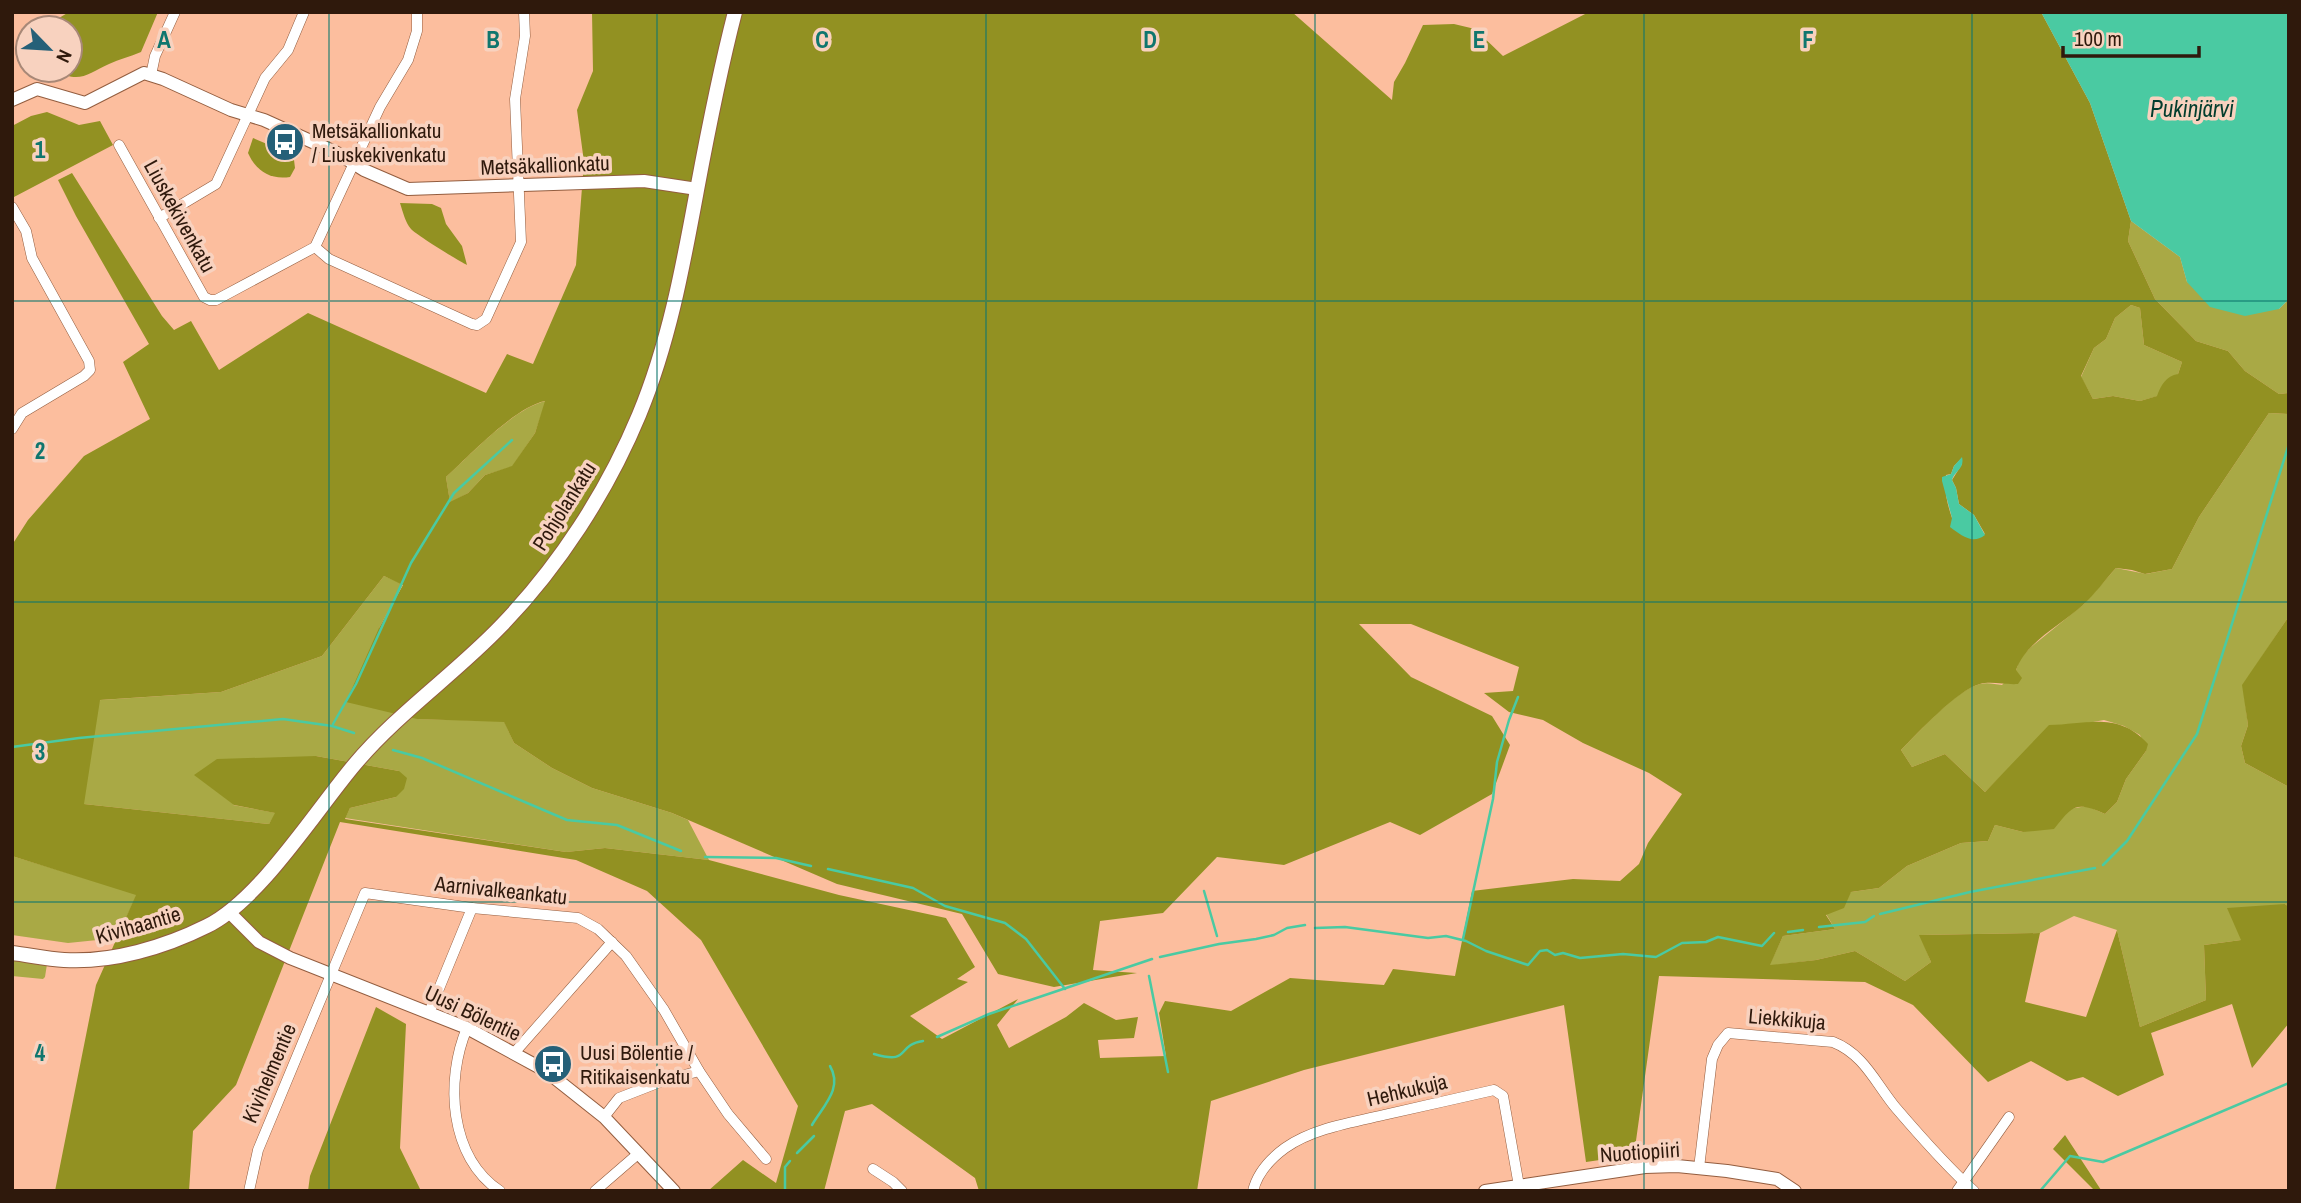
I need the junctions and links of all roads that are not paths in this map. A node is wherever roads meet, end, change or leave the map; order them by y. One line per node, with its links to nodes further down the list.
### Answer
1 (175, 12): 6 (street)
2 (304, 12): 8 (street)
3 (416, 12): 10 (street)
4 (524, 12): 11 (street)
5 (735, 12): 12 (main road, Pohjolankatu)
6 (151, 75): 7 (street); 8 (street, Metsäkallionkatu)
7 (12, 100)
8 (248, 115): 10 (street, Metsäkallionkatu); 14 (street)
9 (119, 145): 14 (street, Liuskekivenkatu)
10 (354, 162): 11 (street, Metsäkallionkatu); 15 (street)
11 (518, 185): 12 (street, Metsäkallionkatu); 15 (street)
12 (697, 189): 18 (main road, Pohjolankatu)
13 (12, 207): 16 (street)
14 (159, 218): 15 (street, Liuskekivenkatu)
15 (315, 247)
16 (12, 429)
17 (472, 908): 19 (street, Aarnivalkeankatu); 21 (street, Aarnivalkeankatu); 22 (street)
18 (229, 912): 20 (main road, Kivihaantie); 21 (street, Uusi Bölentie)
19 (612, 942): 24 (street); 25 (street, Aarnivalkeankatu)
20 (12, 953)
21 (331, 973): 22 (street, Uusi Bölentie); 34 (street, Kivihelmentie)
22 (429, 1013): 23 (street, Uusi Bölentie)
23 (467, 1028): 24 (street, Uusi Bölentie); 35 (street)
24 (514, 1052): 26 (street, Uusi Bölentie)
25 (699, 1071): 26 (street); 29 (street, Aarnivalkeankatu)
26 (604, 1117): 28 (street, Uusi Bölentie)
27 (2009, 1117): 33 (street)
28 (639, 1153): 36 (street); 37 (street, Uusi Bölentie)
29 (766, 1159)
30 (1699, 1168): 32 (street, Nuotiopiiri); 33 (street, Liekkikuja); 41 (street, Nuotiopiiri)
31 (873, 1169): 38 (street)
32 (1519, 1186): 39 (street, Hehkukuja); 40 (street, Nuotiopiiri)
33 (1960, 1186): 42 (street)
34 (249, 1191)
35 (500, 1191)
36 (595, 1191)
37 (674, 1191)
38 (902, 1191)
39 (1253, 1191)
40 (1485, 1191)
41 (1795, 1191)
42 (1974, 1191)

